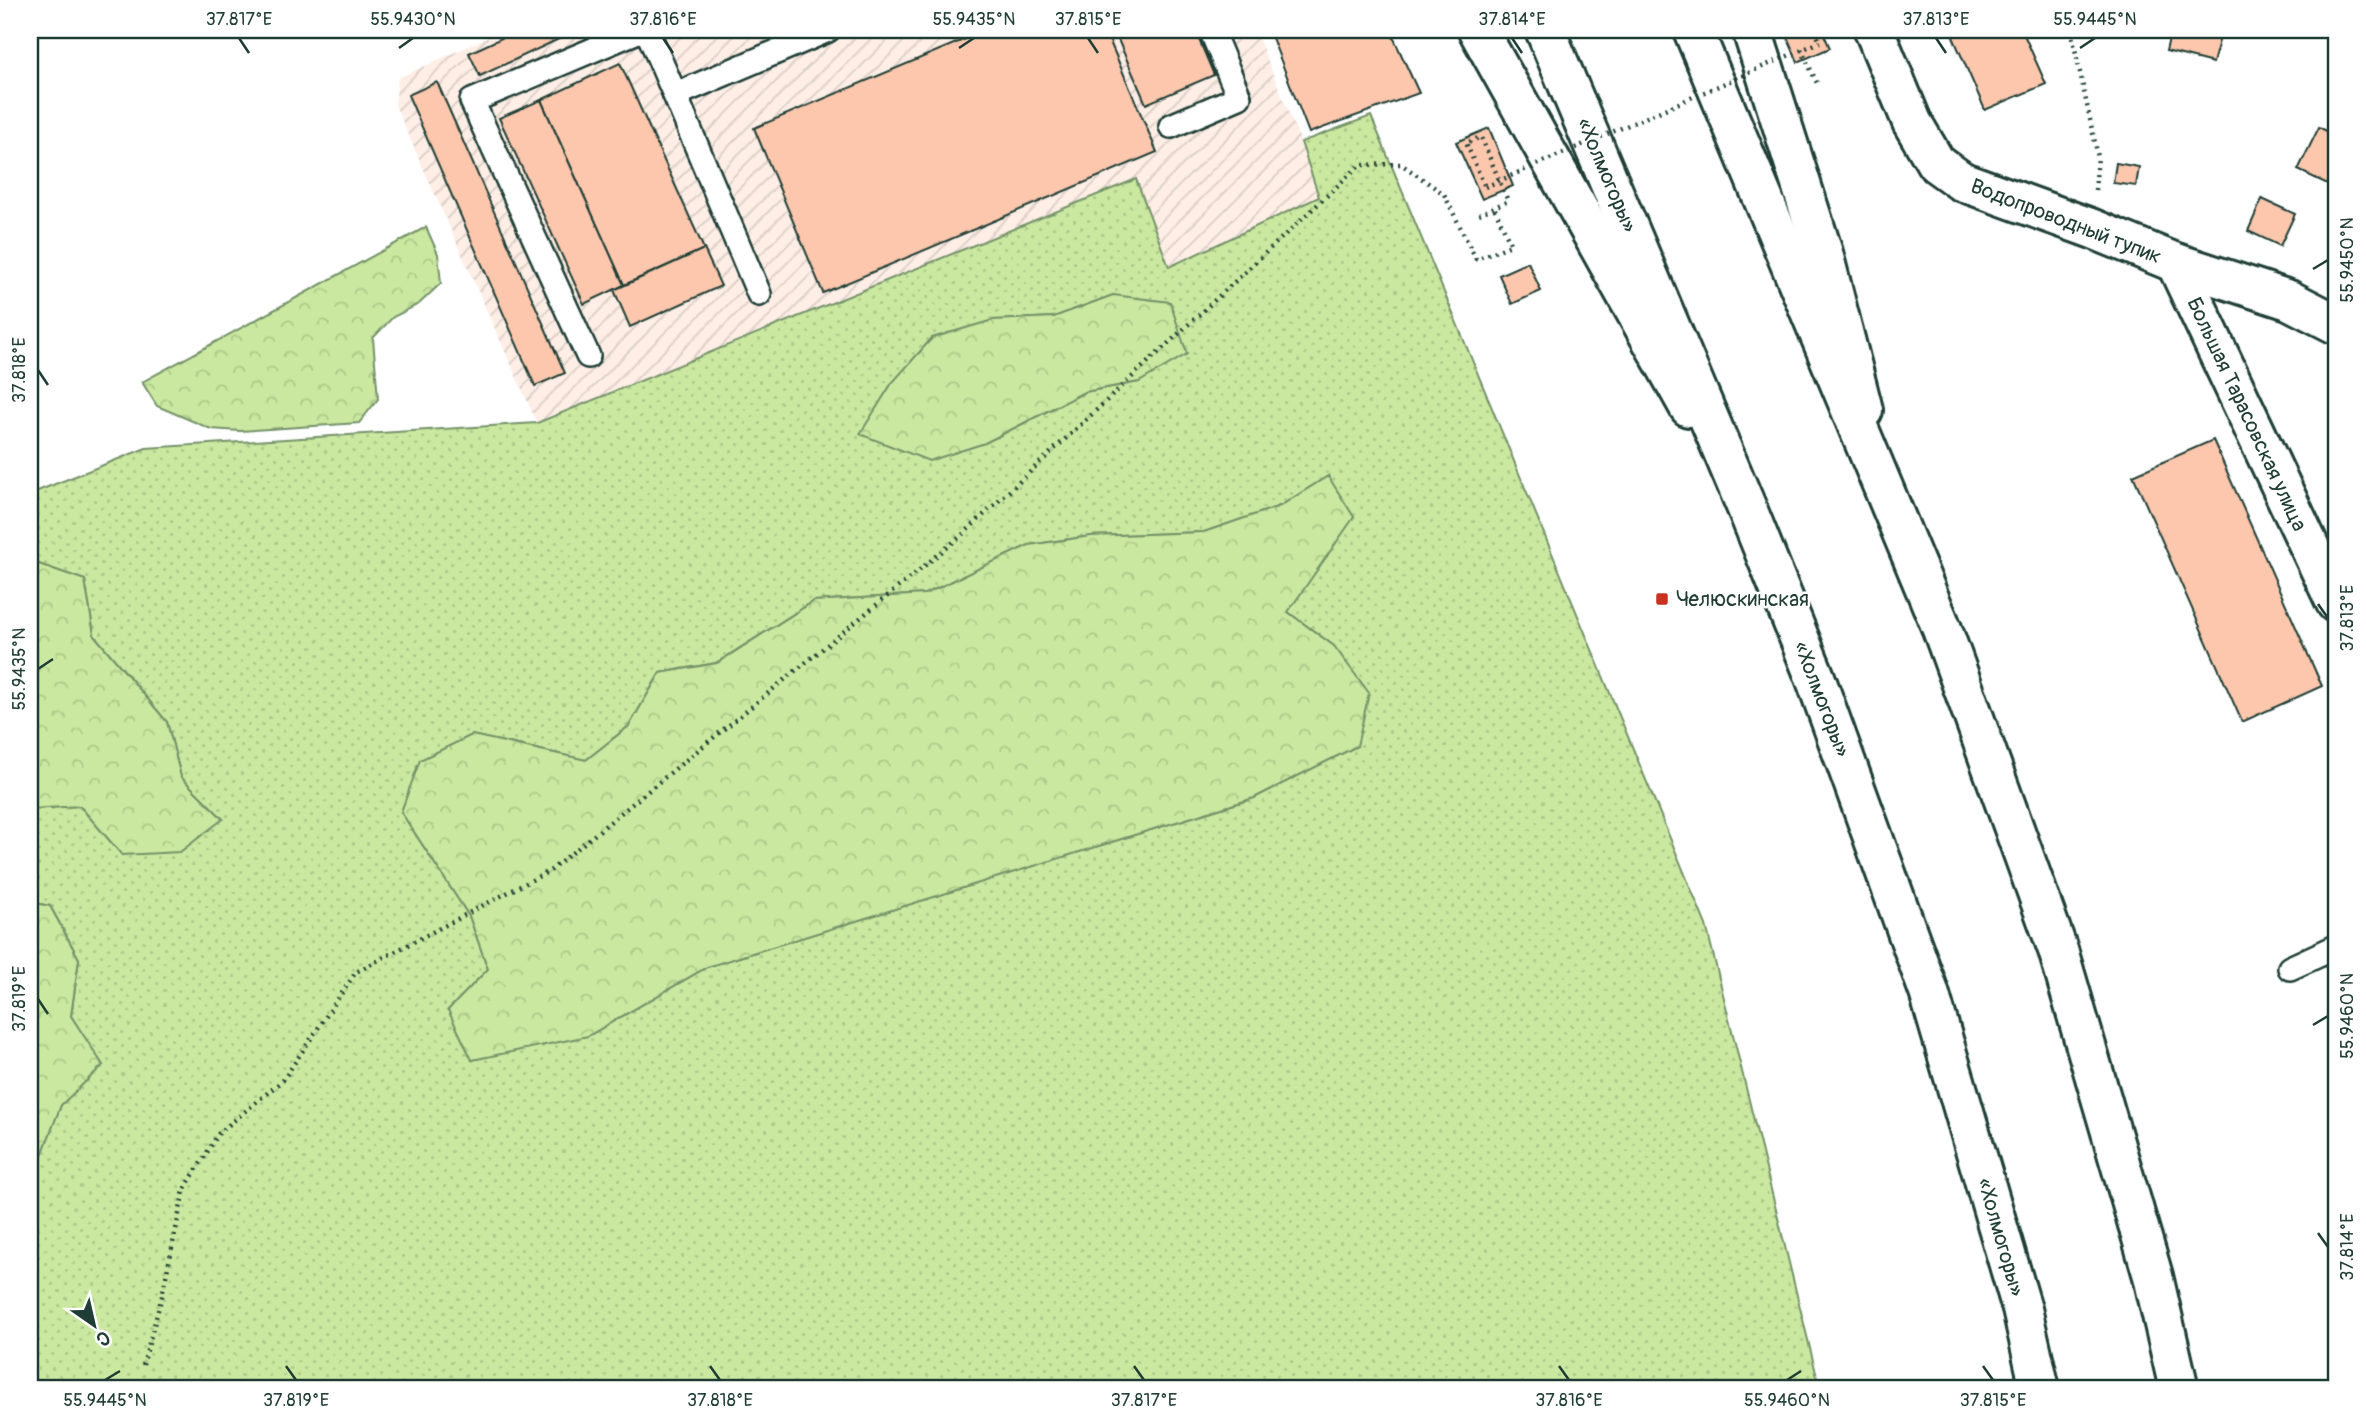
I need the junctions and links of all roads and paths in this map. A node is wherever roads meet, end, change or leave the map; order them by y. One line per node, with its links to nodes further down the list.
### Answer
1 (640, 30): 22 (lane)
2 (647, 30): 14 (lane)
3 (828, 30): 14 (lane)
4 (1211, 30): 15 (lane)
5 (1478, 30): 24 (main road)
6 (1545, 30): 24 (main road, «Холмогоры»)
7 (1693, 30): 23 (main road)
8 (1752, 30): 23 (main road)
9 (1815, 30): 16 (path, bridge)
10 (1874, 30): 18 (main road, Водопроводный тупик)
11 (2071, 30): 18 (path)
12 (1806, 59): 13 (path)
13 (1817, 83)
14 (675, 95): 20 (lane)
15 (1171, 126)
16 (1494, 207): 17 (path); 28 (path)
17 (1479, 214)
18 (2092, 229): 19 (main road, Водопроводный тупик)
19 (2176, 263): 21 (main road, Водопроводный тупик); 25 (main road, Большая Тарасовская улица)
20 (760, 294)
21 (2336, 324)
22 (588, 356)
23 (1885, 496): 30 (main road)
24 (1748, 511): 29 (main road, «Холмогоры»)
25 (2336, 603)
26 (2336, 947): 27 (lane)
27 (2290, 968)
28 (143, 1365)
29 (2040, 1389)
30 (2179, 1389)

